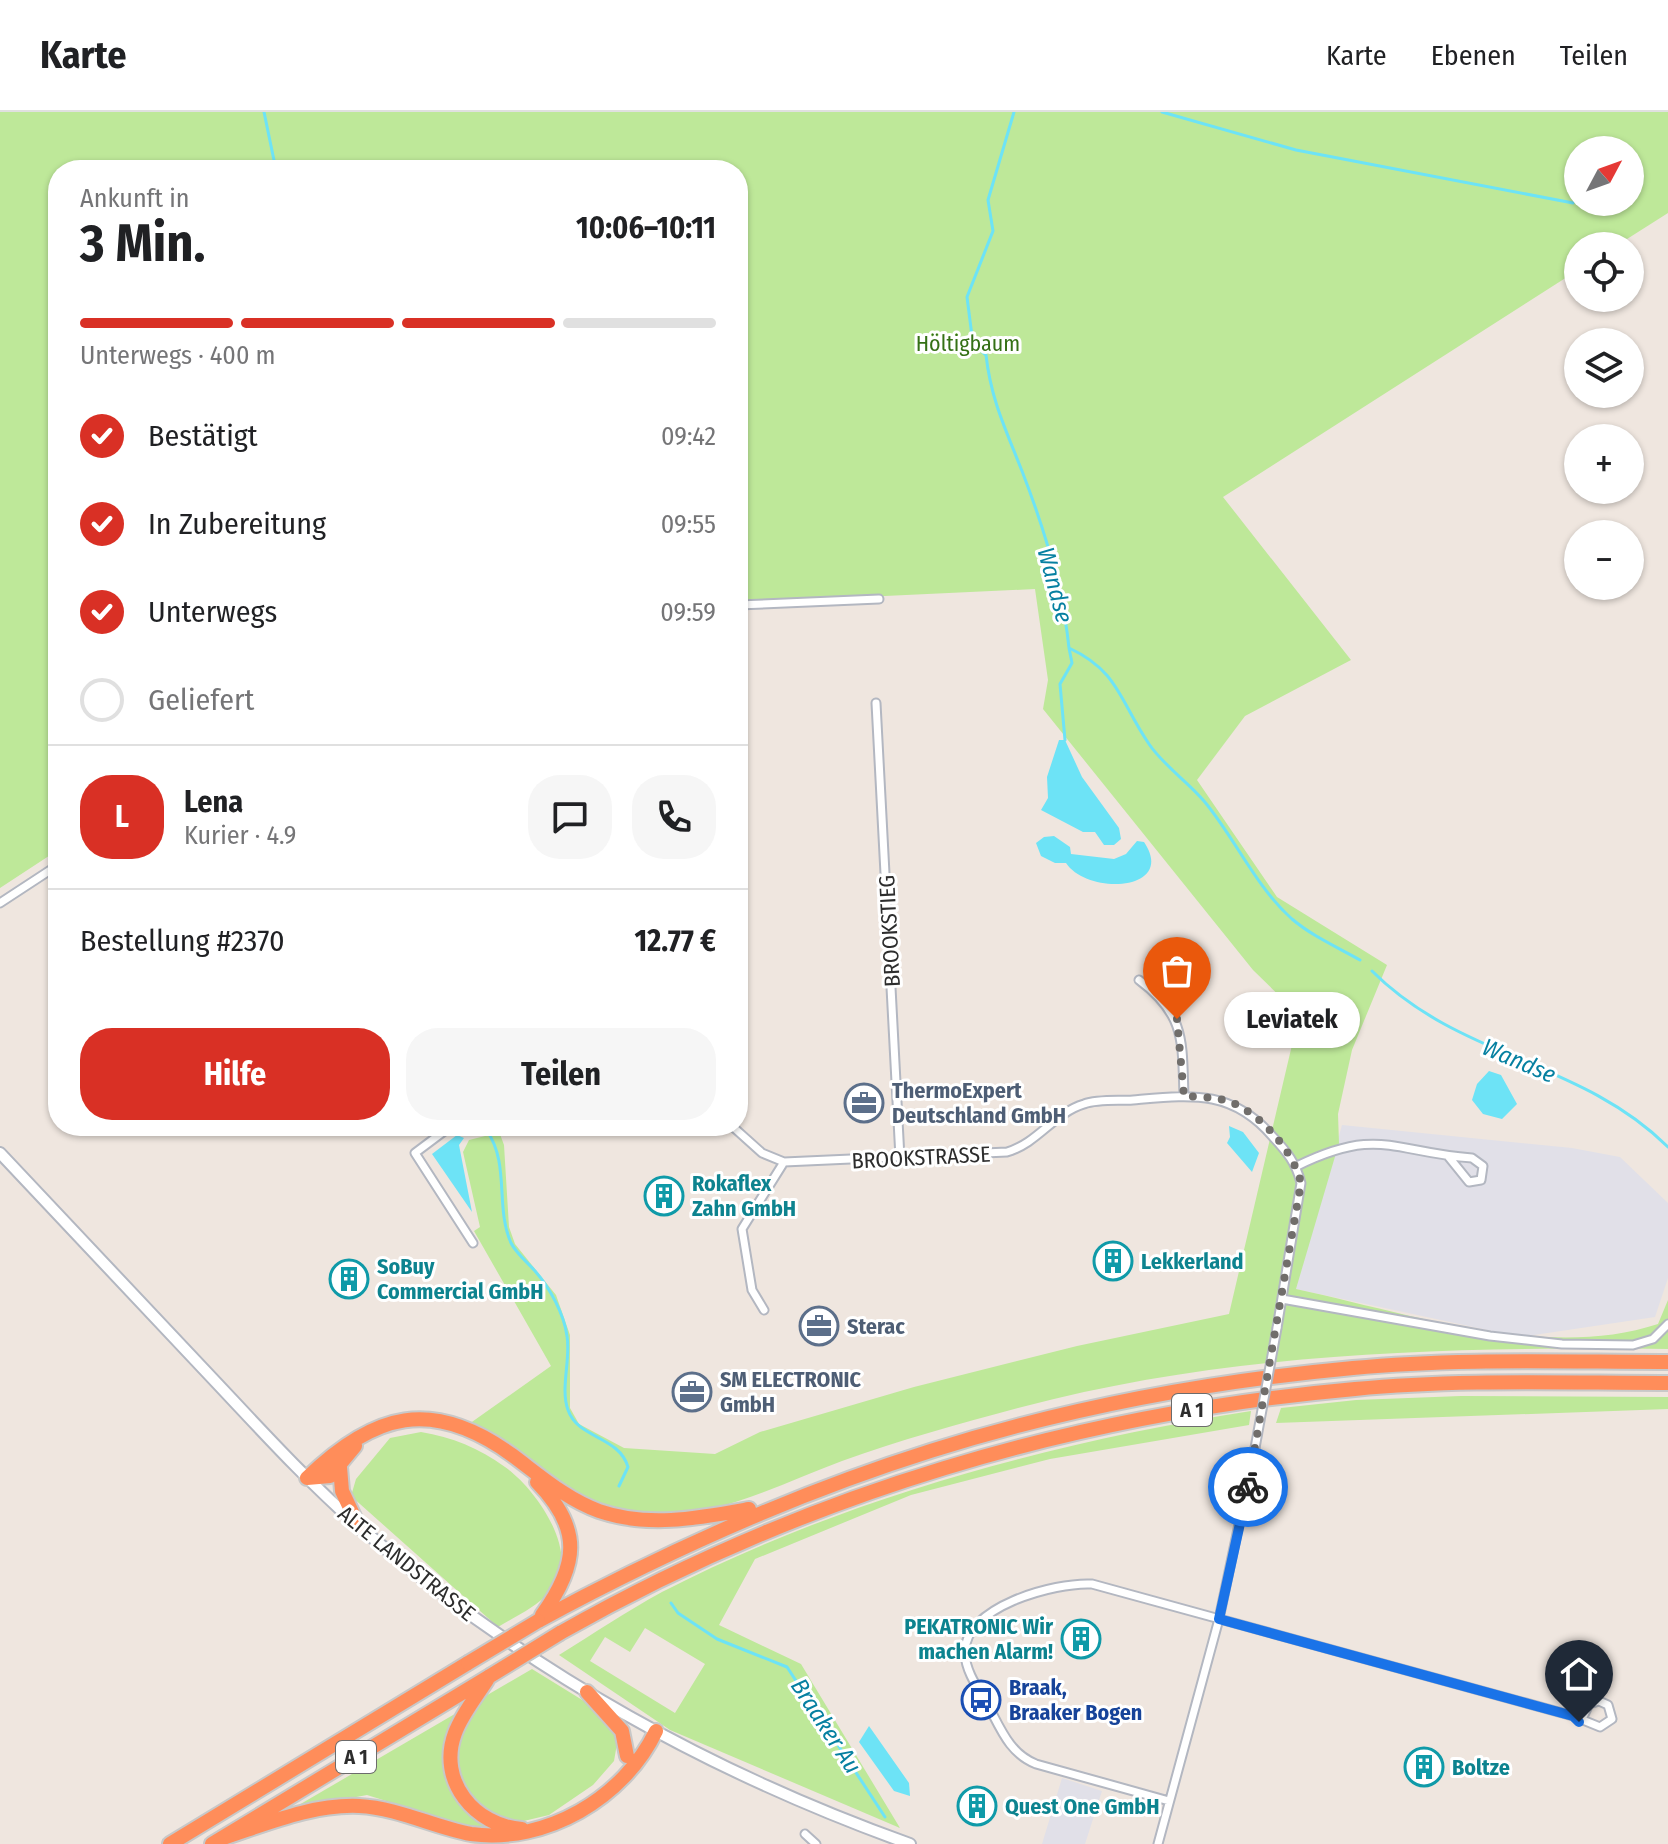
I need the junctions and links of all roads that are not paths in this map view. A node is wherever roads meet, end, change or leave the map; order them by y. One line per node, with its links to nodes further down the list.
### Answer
1 (879, 599): 2 (street)
2 (748, 605)
3 (876, 703): 12 (street, BROOKSTIEG)
4 (48, 872): 5 (street)
5 (0, 903)
6 (1139, 980): 7 (street)
7 (1184, 1096): 12 (street, BROOKSTRASSE); 14 (street, BROOKSTRASSE)
8 (438, 1136): 15 (street)
9 (743, 1136): 13 (street)
10 (0, 1153): 24 (main road, ALTE LANDSTRASSE)
11 (1448, 1156): 11 (street); 14 (street)
12 (900, 1158): 13 (street, BROOKSTRASSE)
13 (784, 1162): 17 (street)
14 (1297, 1166): 16 (street)
15 (473, 1243)
16 (1282, 1299): 18 (street); 27 (street, bridge)
17 (764, 1310)
18 (1668, 1324)
19 (1668, 1362): 25 (highway, A 1)
20 (1668, 1383): 29 (highway, A 1, bridge)
21 (362, 1435): 22 (highway); 23 (highway); 24 (highway)
22 (509, 1453): 25 (highway); 28 (highway)
23 (340, 1467): 24 (highway); 26 (highway)
24 (307, 1478): 26 (main road, ALTE LANDSTRASSE)
25 (777, 1504): 28 (highway, A 1)
26 (359, 1527): 30 (main road, ALTE LANDSTRASSE)
27 (1219, 1619): 32 (street); 37 (street); 37 (street)
28 (538, 1621): 41 (highway, A 1, bridge)
29 (490, 1676): 38 (highway); 40 (highway, A 1)
30 (587, 1692): 34 (main road, ALTE LANDSTRASSE); 35 (highway)
31 (1584, 1715): 32 (street); 33 (street); 33 (street)
32 (1573, 1716): 33 (street)
33 (1589, 1724)
34 (656, 1731): 35 (highway); 36 (highway); 43 (main road, ALTE LANDSTRASSE)
35 (627, 1756): 36 (highway)
36 (616, 1782): 38 (highway)
37 (1169, 1801): 44 (street)
38 (538, 1831): 40 (highway)
39 (805, 1834): 42 (street)
40 (217, 1841)
41 (170, 1844)
42 (816, 1844)
43 (910, 1844)
44 (1158, 1844)

